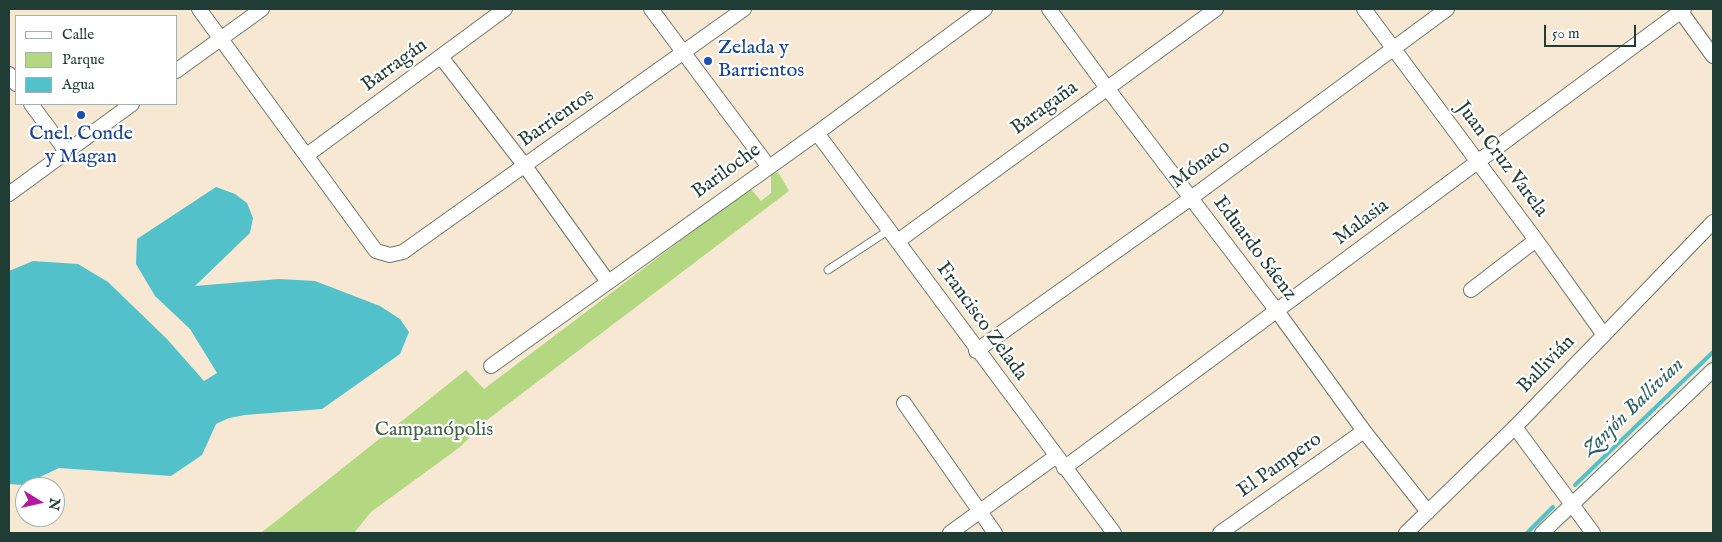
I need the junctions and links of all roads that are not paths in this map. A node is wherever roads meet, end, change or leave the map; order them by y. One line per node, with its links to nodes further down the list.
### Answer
1 (199, 9): 12 (street)
2 (262, 9): 12 (street)
3 (505, 9): 16 (street, Barragán)
4 (651, 9): 14 (street)
5 (744, 9): 14 (street, Barrientos)
6 (985, 9): 21 (street, Bariloche)
7 (1049, 9): 18 (street, Eduardo Sáenz)
8 (1216, 9): 18 (street, Baragaña)
9 (1364, 9): 13 (street, Juan Cruz Varela)
10 (1447, 9): 13 (street, Mónaco)
11 (1681, 9): 15 (street); 24 (street, Malasia)
12 (221, 38): 17 (street); 23 (street)
13 (1393, 49): 24 (street, Juan Cruz Varela); 28 (street, Mónaco)
14 (684, 52): 25 (street, Barrientos); 26 (street)
15 (1713, 56)
16 (441, 57): 23 (street, Barragán); 25 (street)
17 (178, 70)
18 (1107, 88): 28 (street, Eduardo Sáenz); 32 (street, Baragaña)
19 (31, 105): 22 (street)
20 (131, 105): 22 (street)
21 (817, 133): 26 (street, Bariloche); 30 (street, Francisco Zelada)
22 (66, 152): 27 (street)
23 (307, 154): 25 (street, Barrientos)
24 (1477, 162): 31 (street, Juan Cruz Varela); 36 (street, Malasia)
25 (525, 166): 34 (street)
26 (769, 167): 34 (street, Bariloche)
27 (9, 194)
28 (1191, 198): 36 (street, Eduardo Sáenz); 38 (street, Mónaco)
29 (1713, 222): 37 (street, Ballivián)
30 (889, 229): 32 (street, Francisco Zelada); 33 (lane)
31 (1536, 240): 35 (street); 37 (street, Juan Cruz Varela)
32 (898, 241): 38 (street, Francisco Zelada)
33 (828, 270)
34 (608, 282): 39 (street, Bariloche)
35 (1471, 290)
36 (1277, 311): 43 (street, Eduardo Sáenz); 45 (street, Malasia)
37 (1604, 336): 42 (street, Ballivián)
38 (976, 351): 44 (street, Francisco Zelada)
39 (491, 366)
40 (1713, 370): 46 (street)
41 (904, 403): 47 (street)
42 (1515, 427): 46 (street); 48 (street, Ballivián)
43 (1364, 431): 48 (street, Eduardo Sáenz); 52 (street, El Pampero)
44 (1055, 457): 45 (street, Francisco Zelada); 47 (street)
45 (1064, 468): 51 (street, Francisco Zelada)
46 (1571, 503): 54 (street); 55 (street)
47 (979, 511): 49 (street); 50 (street)
48 (1428, 512): 53 (street, Ballivián)
49 (950, 533)
50 (995, 533)
51 (1114, 533)
52 (1220, 533)
53 (1406, 533)
54 (1542, 533)
55 (1593, 533)

